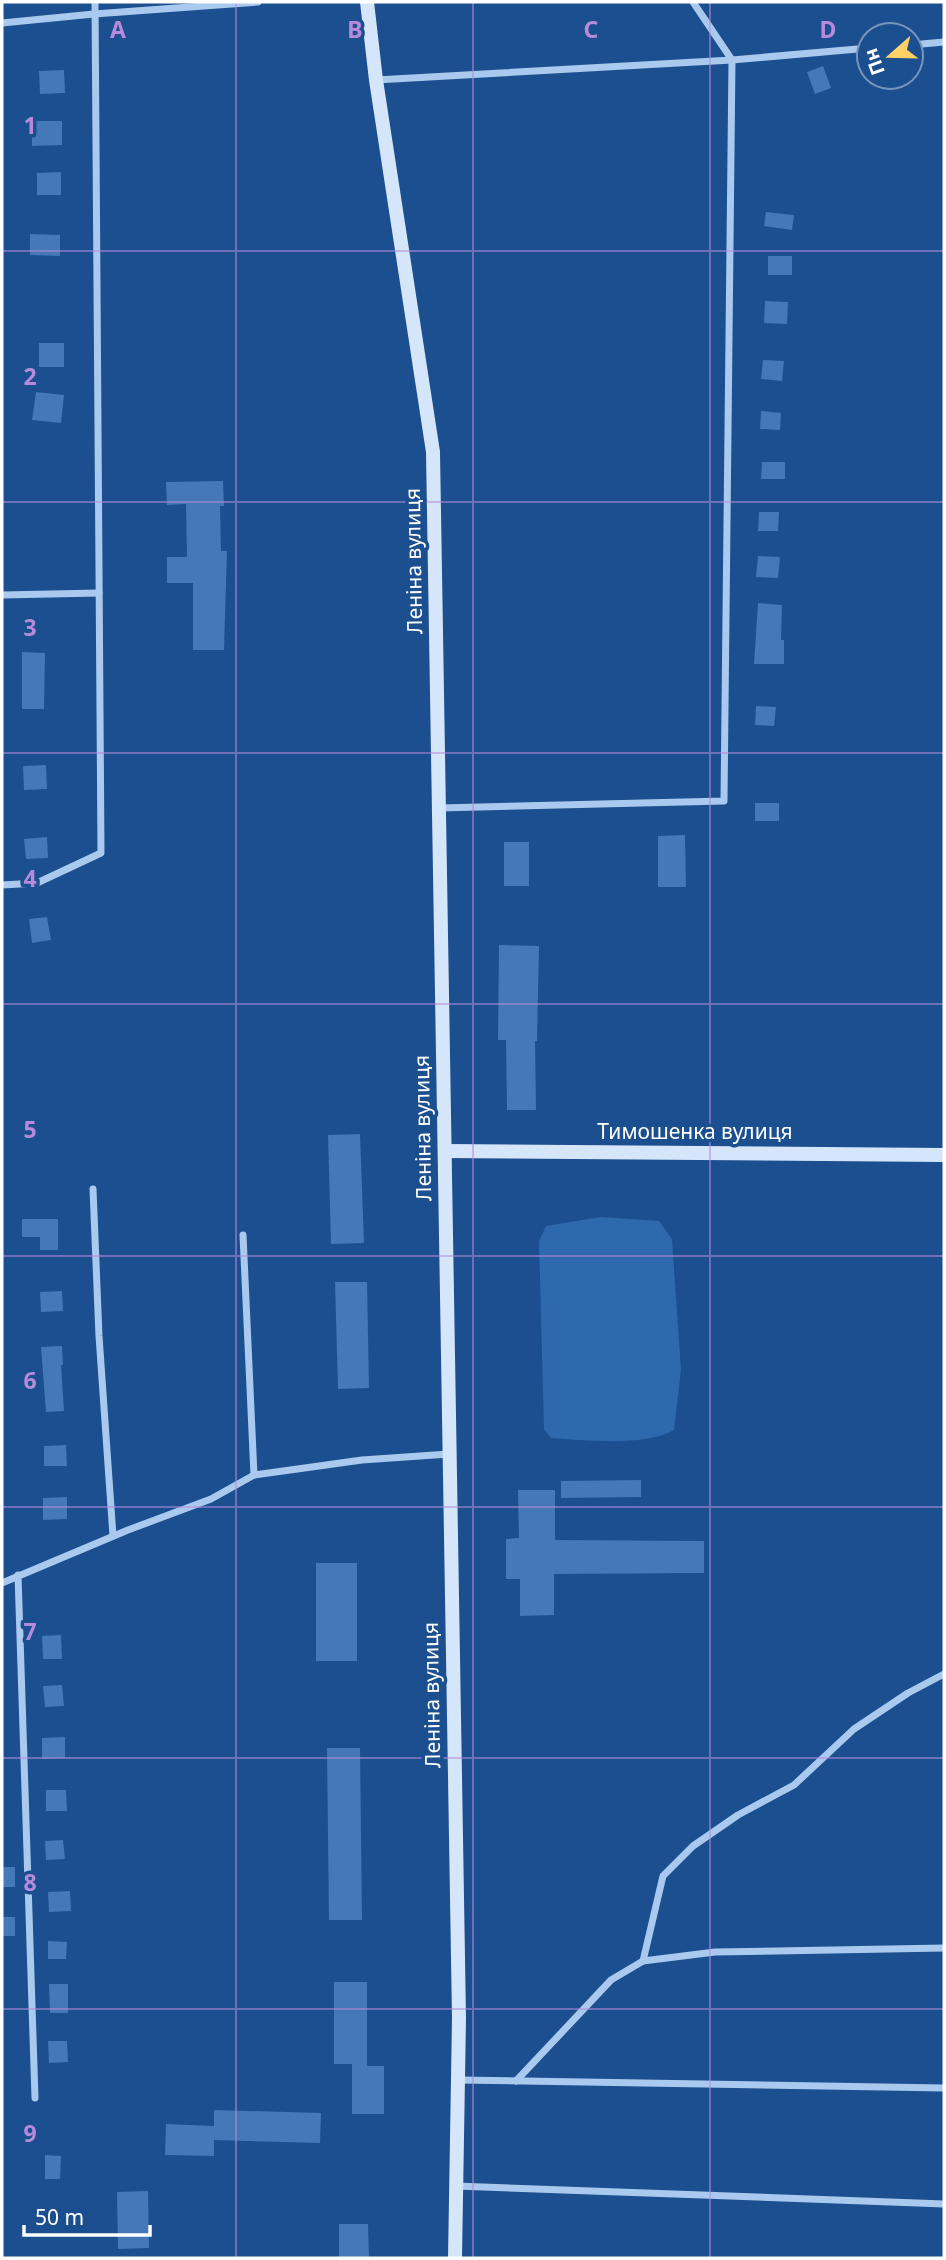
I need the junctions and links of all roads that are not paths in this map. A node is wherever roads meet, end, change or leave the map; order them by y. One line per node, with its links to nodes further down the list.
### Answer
1 (95, 2): 5 (street)
2 (258, 2): 5 (street)
3 (367, 2): 11 (street, Леніна вулиця)
4 (693, 2): 10 (street)
5 (94, 13): 6 (street); 12 (street)
6 (2, 23)
7 (944, 42): 8 (street)
8 (925, 44)
9 (855, 49): 10 (street)
10 (732, 60): 11 (street); 14 (street)
11 (376, 80): 14 (street, Леніна вулиця)
12 (99, 593): 13 (street); 15 (street)
13 (2, 596)
14 (438, 808): 16 (street, Леніна вулиця)
15 (2, 885)
16 (444, 1151): 17 (street, Тимошенка вулиця); 20 (street, Леніна вулиця)
17 (944, 1155)
18 (93, 1189): 22 (street)
19 (243, 1235): 21 (street)
20 (449, 1454): 21 (street); 28 (street, Леніна вулиця)
21 (254, 1475): 22 (street)
22 (113, 1536): 23 (street)
23 (19, 1576): 24 (street); 31 (street)
24 (2, 1583)
25 (944, 1674): 27 (street)
26 (944, 1948): 27 (street)
27 (643, 1961): 29 (street)
28 (458, 2080): 29 (street); 32 (street, Леніна вулиця)
29 (516, 2081): 30 (street)
30 (944, 2088)
31 (35, 2098)
32 (456, 2186): 33 (street); 34 (street, Леніна вулиця)
33 (944, 2204)
34 (455, 2258)

